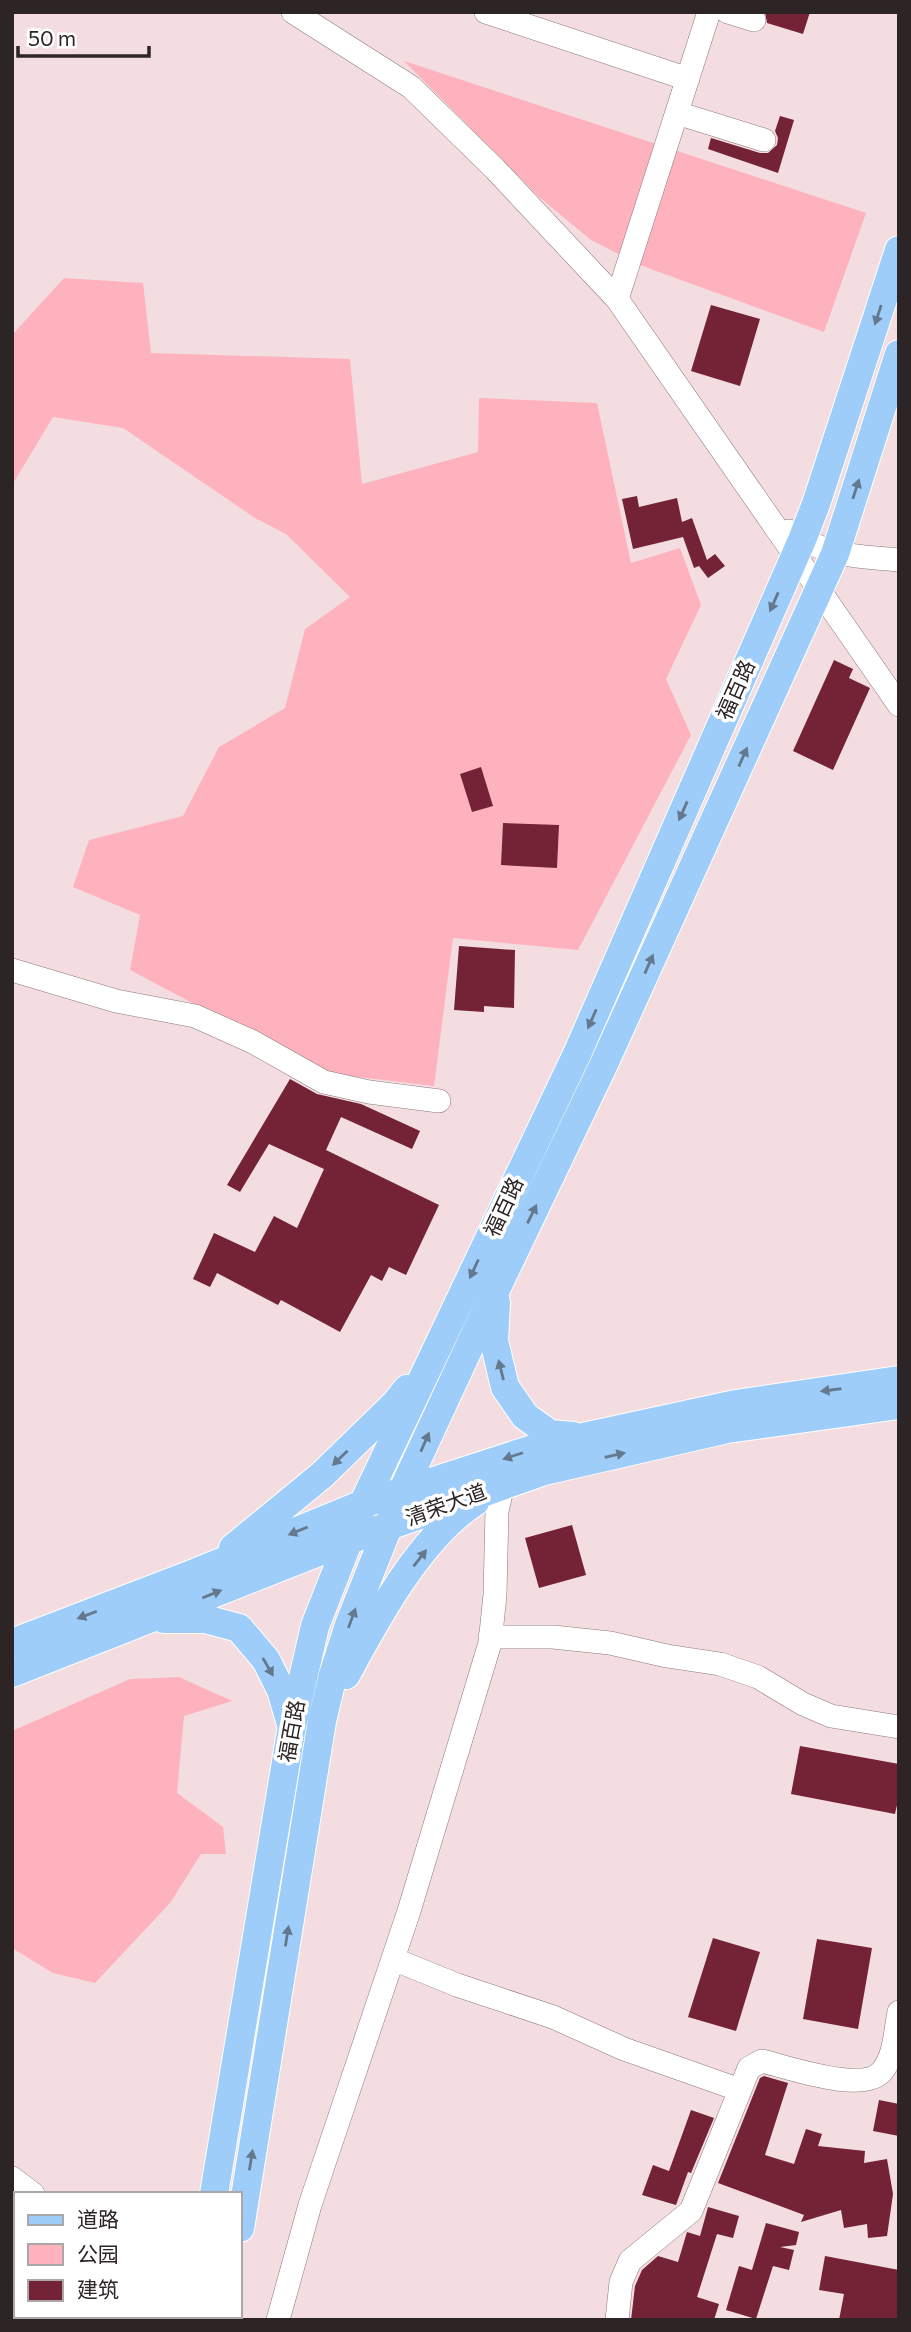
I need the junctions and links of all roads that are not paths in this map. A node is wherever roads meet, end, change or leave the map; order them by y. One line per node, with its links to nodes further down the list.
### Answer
1 (293, 12): 10 (street)
2 (486, 12): 6 (street)
3 (709, 12): 6 (street)
4 (728, 12): 5 (street)
5 (754, 20)
6 (688, 79): 7 (street)
7 (677, 113): 8 (street); 10 (street)
8 (764, 140)
9 (899, 250): 12 (main road, 福百路, one-way to 12)
10 (617, 299): 12 (street)
11 (899, 354): 13 (main road, 福百路, one-way to 11)
12 (799, 548): 13 (street); 15 (street); 20 (main road, 福百路, one-way to 20)
13 (835, 554): 14 (street); 15 (main road, 福百路)
14 (899, 560)
15 (818, 590): 16 (street); 19 (main road, 福百路, one-way to 15)
16 (899, 705)
17 (12, 970): 18 (street)
18 (439, 1101)
19 (498, 1284): 23 (main road, one-way to 19); 25 (main road, 福百路, one-way to 19)
20 (435, 1353): 26 (main road, 福百路); 29 (main road, one-way to 29)
21 (899, 1380): 23 (main road, 清荣大道, one-way to 23)
22 (899, 1405): 24 (main road, 清荣大道, one-way to 22)
23 (583, 1437): 25 (main road, 清荣大道, one-way to 25)
24 (502, 1485): 27 (main road, 清荣大道); 31 (street); 34 (main road, one-way to 24)
25 (402, 1492): 26 (main road, 清荣大道); 27 (main road, 福百路)
26 (363, 1504): 28 (main road, 福百路); 29 (main road, 清荣大道, one-way to 29)
27 (387, 1527): 28 (main road, 清荣大道); 34 (main road, 福百路, one-way to 27)
28 (349, 1540): 30 (main road, 清荣大道, one-way to 28); 35 (main road, 福百路)
29 (197, 1572): 32 (main road, 清荣大道, one-way to 32)
30 (147, 1619): 33 (main road, 清荣大道); 35 (main road, one-way to 35)
31 (491, 1637): 36 (street); 37 (street)
32 (12, 1643)
33 (12, 1673)
34 (322, 1721): 43 (main road, 福百路, one-way to 34)
35 (292, 1726): 42 (main road, 福百路)
36 (899, 1727)
37 (393, 1959): 39 (street); 44 (street)
38 (899, 2012): 39 (street)
39 (740, 2090): 45 (street)
40 (12, 2178): 41 (street)
41 (30, 2192)
42 (214, 2192)
43 (242, 2216)
44 (278, 2320)
45 (617, 2320)

